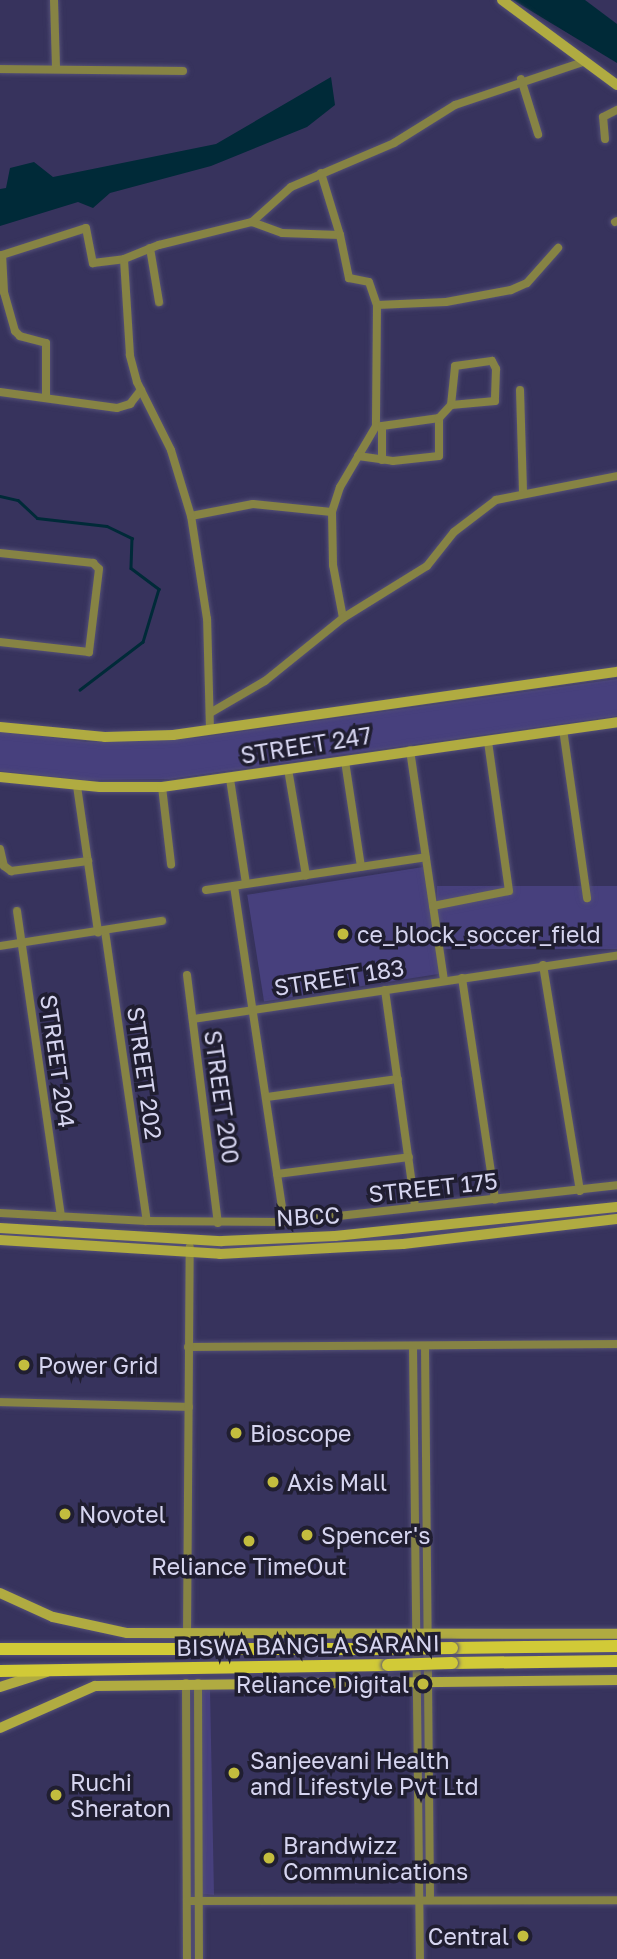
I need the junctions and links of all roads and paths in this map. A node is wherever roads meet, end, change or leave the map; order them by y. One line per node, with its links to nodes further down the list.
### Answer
1 (54, 0): 4 (street)
2 (502, 0): 3 (street)
3 (583, 62): 7 (street); 8 (street)
4 (56, 68): 5 (street); 6 (street)
5 (0, 69)
6 (183, 71)
7 (521, 79): 10 (street); 12 (street)
8 (617, 85)
9 (617, 110): 11 (street)
10 (538, 134)
11 (605, 139)
12 (321, 173): 13 (street); 14 (street)
13 (252, 222): 14 (street); 15 (street)
14 (340, 235): 19 (street)
15 (150, 248): 17 (street); 18 (street)
16 (558, 248): 19 (street)
17 (124, 259): 20 (street); 23 (street)
18 (159, 302)
19 (377, 305): 26 (street)
20 (141, 390): 23 (street); 31 (street)
21 (520, 390): 29 (street)
22 (0, 392): 23 (street)
23 (46, 398)
24 (451, 405): 24 (street); 25 (street)
25 (439, 418): 27 (street); 27 (street)
26 (359, 456): 27 (street); 30 (street)
27 (382, 460)
28 (617, 476): 29 (street)
29 (523, 492): 33 (street)
30 (332, 512): 31 (street); 33 (street)
31 (191, 516): 36 (street)
32 (0, 552): 34 (street)
33 (343, 618): 36 (street)
34 (0, 642)
35 (617, 672): 40 (street, STREET 247)
36 (210, 713): 40 (street)
37 (617, 722): 39 (street, STREET 247)
38 (0, 727): 40 (street, STREET 247)
39 (563, 729): 41 (street, STREET 247); 58 (street)
40 (210, 730)
41 (488, 741): 42 (street, STREET 247); 59 (street)
42 (410, 750): 43 (street, STREET 247); 50 (street)
43 (345, 761): 44 (street, STREET 247); 53 (street)
44 (288, 769): 46 (street, STREET 247); 54 (street)
45 (0, 777): 47 (street, STREET 247)
46 (230, 779): 48 (street, STREET 247); 55 (street)
47 (77, 786): 48 (street, STREET 247); 51 (street, STREET 202)
48 (162, 787): 52 (street)
49 (0, 849): 51 (street)
50 (426, 857): 53 (street); 59 (street)
51 (88, 861): 62 (street, STREET 202)
52 (172, 864)
53 (361, 867): 54 (street)
54 (306, 874): 55 (street)
55 (246, 884): 56 (street)
56 (234, 886): 57 (street); 71 (street)
57 (206, 890)
58 (587, 898)
59 (433, 906): 69 (street)
60 (17, 911): 63 (street, STREET 204)
61 (162, 921): 62 (street)
62 (102, 931): 63 (street); 85 (street, STREET 202)
63 (21, 943): 64 (street); 83 (street, STREET 204)
64 (0, 946)
65 (617, 956): 66 (street, STREET 183)
66 (544, 965): 68 (street, STREET 183); 78 (street)
67 (187, 975): 72 (street, STREET 200)
68 (462, 978): 69 (street, STREET 183); 79 (street)
69 (444, 980): 70 (street, STREET 183)
70 (385, 990): 71 (street, STREET 183); 73 (street)
71 (255, 1010): 72 (street, STREET 183); 74 (street)
72 (192, 1019): 87 (street, STREET 200)
73 (398, 1079): 74 (street); 75 (street)
74 (267, 1097): 76 (street)
75 (409, 1157): 76 (street); 80 (street)
76 (277, 1174): 86 (street)
77 (617, 1185): 78 (street, STREET 175)
78 (580, 1191): 79 (street, STREET 175)
79 (495, 1200): 80 (street, STREET 175)
80 (415, 1207): 86 (street, STREET 175)
81 (617, 1207): 90 (street, NBCC)
82 (0, 1213): 83 (street, STREET 175)
83 (61, 1217): 85 (street, STREET 175)
84 (617, 1219): 91 (street)
85 (147, 1222): 87 (street, STREET 175)
86 (284, 1222): 87 (street, STREET 175)
87 (218, 1223)
88 (0, 1228): 90 (street, NBCC)
89 (0, 1240): 91 (street)
90 (191, 1240): 91 (street)
91 (190, 1254): 95 (street)
92 (617, 1344): 94 (street)
93 (413, 1346): 94 (street); 95 (street); 100 (street)
94 (425, 1346): 100 (street)
95 (188, 1347): 97 (street)
96 (0, 1402): 97 (street)
97 (189, 1407): 101 (street)
98 (0, 1593): 101 (street)
99 (617, 1634): 100 (street)
100 (420, 1635): 101 (street); 108 (street); 109 (street)
101 (187, 1636)
102 (617, 1646): 103 (main road, BISWA BANGLA SARANI, bridge)
103 (0, 1649)
104 (617, 1661): 106 (main road, BISWA BANGLA SARANI, bridge)
105 (0, 1671): 106 (main road, BISWA BANGLA SARANI)
106 (50, 1671): 112 (street)
107 (617, 1680): 109 (street)
108 (417, 1681): 109 (street); 111 (street); 115 (street)
109 (430, 1681): 114 (street)
110 (186, 1683): 111 (street); 113 (street); 117 (street)
111 (198, 1683): 118 (street)
112 (0, 1687)
113 (0, 1728)
114 (430, 1899): 115 (street); 116 (street)
115 (418, 1900): 118 (street); 121 (street)
116 (617, 1900)
117 (187, 1901): 118 (street); 119 (street)
118 (199, 1901): 120 (street)
119 (187, 1959)
120 (199, 1959)
121 (420, 1959)

